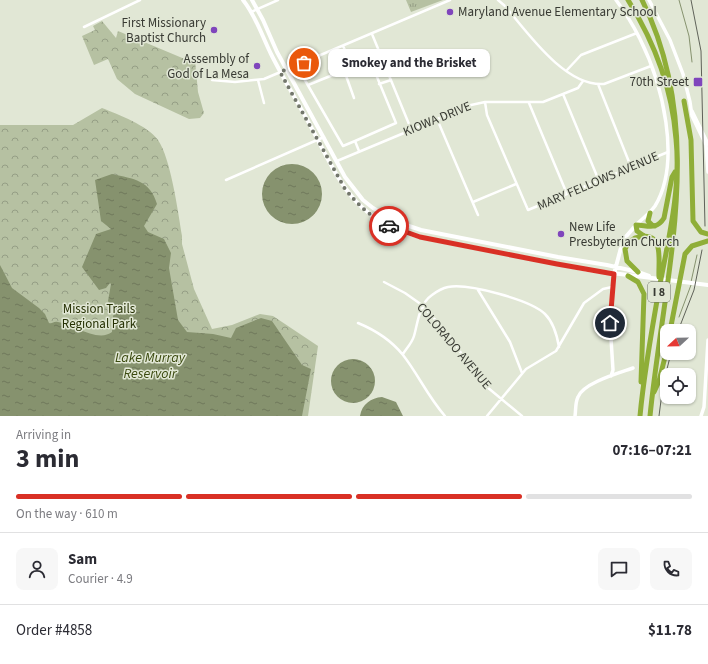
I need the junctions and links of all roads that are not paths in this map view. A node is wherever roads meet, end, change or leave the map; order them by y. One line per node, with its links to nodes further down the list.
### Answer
1 (140, 0): 13 (street)
2 (243, 0): 12 (main road)
3 (252, 0): 11 (main road)
4 (278, 0): 11 (street)
5 (450, 0): 15 (street)
6 (498, 0): 22 (street)
7 (616, 0): 14 (street)
8 (628, 0): 48 (highway, I 8)
9 (642, 0): 17 (highway)
10 (649, 0): 37 (street)
11 (258, 9): 12 (street); 20 (main road)
12 (251, 12): 23 (main road)
13 (84, 27)
14 (637, 33): 18 (street); 22 (street)
15 (372, 34): 16 (street); 27 (street)
16 (343, 46): 19 (street); 20 (street)
17 (672, 64)
18 (651, 66): 30 (street); 45 (street)
19 (353, 67): 21 (street); 29 (street)
20 (287, 70): 23 (street); 40 (main road)
21 (344, 70): 31 (street); 33 (street)
22 (567, 70): 28 (street)
23 (280, 72): 26 (street); 41 (main road)
24 (302, 75): 31 (street)
25 (212, 80): 26 (street)
26 (258, 80): 35 (street)
27 (391, 80): 29 (street); 39 (street)
28 (583, 81): 30 (street); 32 (street, KIOWA DRIVE)
29 (380, 84): 42 (street)
30 (598, 84): 47 (street)
31 (308, 85): 42 (street)
32 (563, 94): 36 (street, KIOWA DRIVE); 52 (street)
33 (354, 98)
34 (485, 102): 36 (street, KIOWA DRIVE); 38 (street, KIOWA DRIVE); 53 (street)
35 (264, 103)
36 (529, 103): 54 (street)
37 (692, 111): 43 (street); 49 (street)
38 (437, 119): 39 (street, KIOWA DRIVE); 55 (street)
39 (411, 129): 44 (street, KIOWA DRIVE)
40 (324, 137): 41 (street); 46 (main road)
41 (318, 140): 50 (street); 67 (main road)
42 (355, 141): 44 (street)
43 (708, 144)
44 (359, 151): 46 (street, KIOWA DRIVE)
45 (668, 152): 47 (street, MARY FELLOWS AVENUE); 57 (street)
46 (337, 161): 66 (main road)
47 (631, 167): 52 (street, MARY FELLOWS AVENUE)
48 (677, 170): 60 (highway); 76 (highway, I 8)
49 (708, 172)
50 (226, 180)
51 (685, 180): 61 (highway)
52 (599, 181): 54 (street, MARY FELLOWS AVENUE)
53 (516, 184): 54 (street, MARY FELLOWS AVENUE); 55 (street)
54 (567, 194)
55 (473, 202): 58 (street)
56 (682, 206): 90 (highway, I 8)
57 (650, 213): 59 (street); 60 (highway)
58 (478, 215)
59 (636, 225): 60 (highway); 62 (highway); 70 (main road)
60 (656, 226)
61 (708, 234)
62 (644, 236): 71 (highway); 76 (highway)
63 (708, 241): 64 (highway)
64 (700, 243): 65 (highway); 82 (highway)
65 (708, 245)
66 (509, 248): 67 (main road); 68 (main road)
67 (508, 255): 69 (main road)
68 (558, 257): 69 (main road); 70 (main road)
69 (558, 264): 72 (main road)
70 (616, 267): 71 (main road); 72 (main road)
71 (638, 272): 74 (main road)
72 (614, 274): 73 (main road); 78 (street)
73 (628, 276): 74 (main road); 92 (highway)
74 (651, 277): 77 (main road)
75 (384, 282): 80 (street, COLORADO AVENUE)
76 (660, 284): 92 (highway, I 8)
77 (708, 285)
78 (612, 287): 84 (street); 89 (street)
79 (478, 289): 80 (street); 84 (street); 88 (street)
80 (422, 305): 85 (street); 91 (street, COLORADO AVENUE)
81 (358, 322): 85 (street)
82 (671, 324)
83 (708, 340): 98 (street)
84 (559, 347): 88 (street)
85 (402, 354): 93 (street)
86 (665, 360): 90 (highway)
87 (633, 368): 89 (street)
88 (522, 374): 91 (street)
89 (611, 376): 96 (street)
90 (652, 394): 97 (highway, I 8)
91 (502, 399): 94 (street); 95 (street, COLORADO AVENUE)
92 (640, 415)
93 (445, 416)
94 (487, 416)
95 (522, 416)
96 (575, 416)
97 (650, 416)
98 (701, 416)

